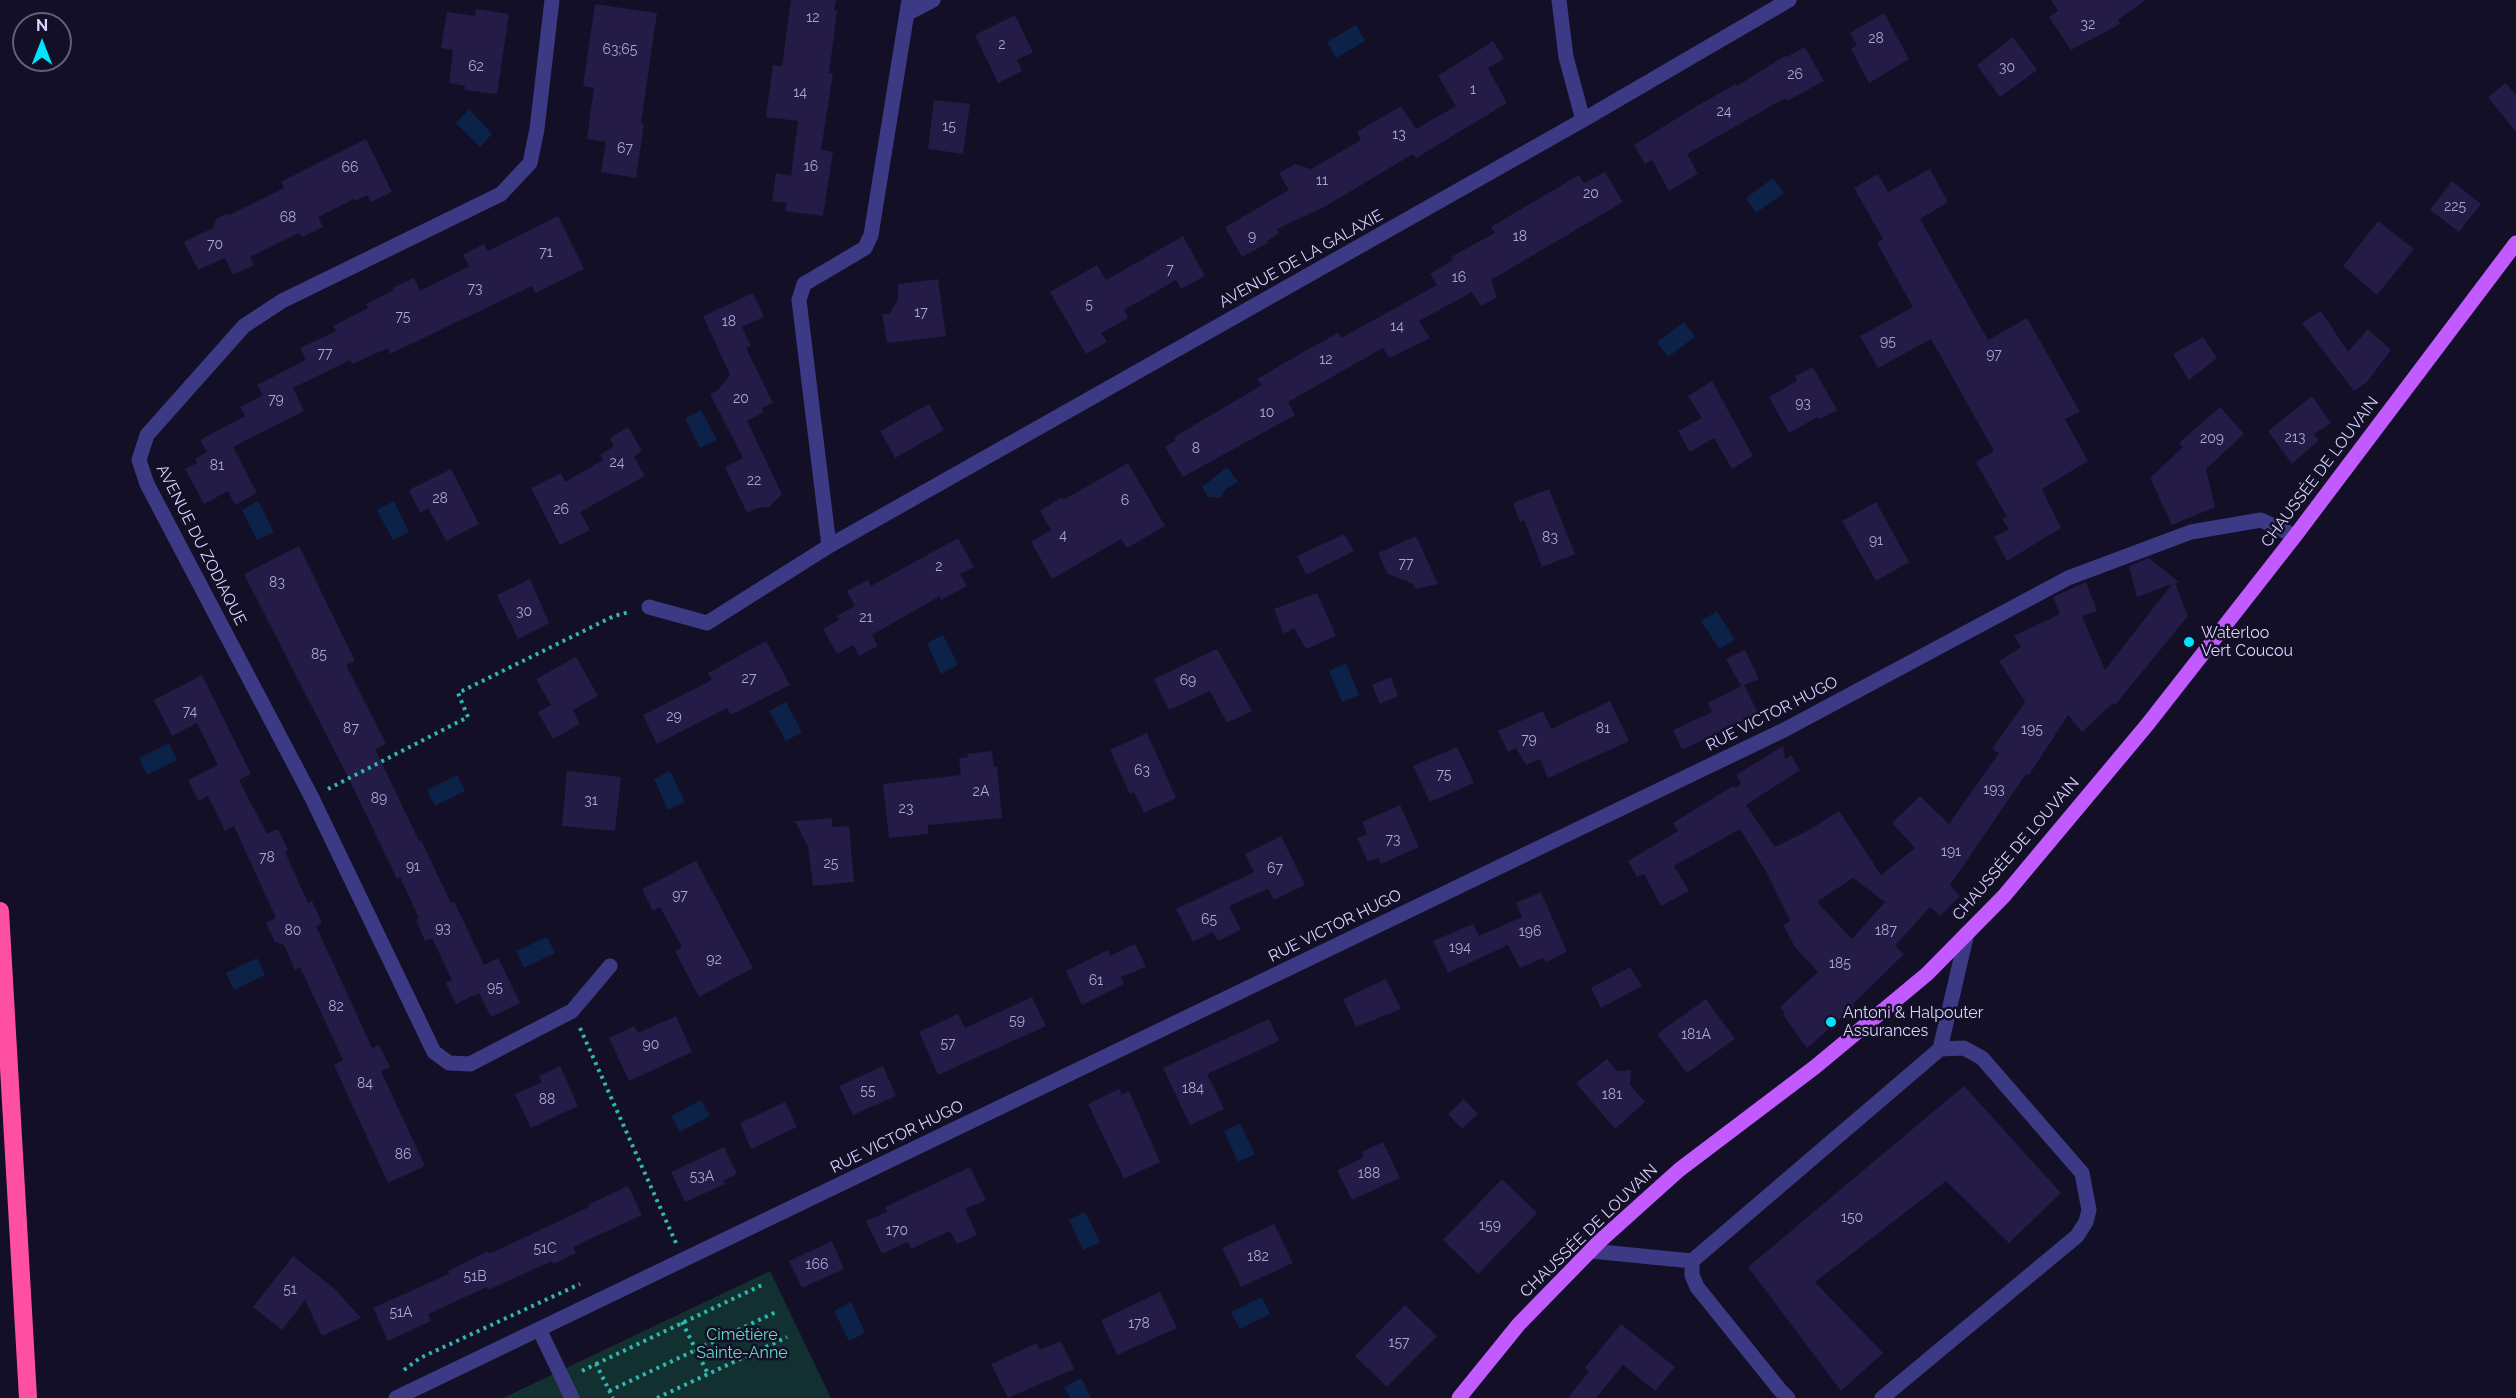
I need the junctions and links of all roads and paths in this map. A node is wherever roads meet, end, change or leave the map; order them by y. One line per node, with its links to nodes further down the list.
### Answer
1 (552, 0): 11 (street, AVENUE DU ZODIAQUE)
2 (933, 0): 5 (street)
3 (1559, 0): 6 (street)
4 (1789, 0): 6 (street, AVENUE DE LA GALAXIE)
5 (909, 6): 9 (street)
6 (1583, 120): 9 (street, AVENUE DE LA GALAXIE)
7 (2516, 243): 8 (main road, CHAUSSÉE DE LOUVAIN)
8 (2295, 536): 13 (main road, CHAUSSÉE DE LOUVAIN); 18 (street, RUE VICTOR HUGO)
9 (829, 546): 10 (street, AVENUE DE LA GALAXIE)
10 (649, 607): 11 (path)
11 (312, 798): 15 (street, AVENUE DU ZODIAQUE)
12 (0, 911): 30 (highway)
13 (1967, 933): 16 (street); 17 (main road, CHAUSSÉE DE LOUVAIN)
14 (610, 966): 15 (street, AVENUE DU ZODIAQUE)
15 (572, 1011): 18 (path)
16 (1940, 1049): 19 (street); 37 (street)
17 (1591, 1251): 19 (street); 35 (main road, CHAUSSÉE DE LOUVAIN)
18 (683, 1259): 23 (street, RUE VICTOR HUGO)
19 (1692, 1262): 36 (street)
20 (762, 1285): 22 (path)
21 (776, 1312): 25 (path)
22 (682, 1322): 25 (path); 26 (path)
23 (538, 1329): 28 (street); 31 (street, RUE VICTOR HUGO)
24 (787, 1337): 27 (path)
25 (696, 1350): 27 (path); 29 (path)
26 (596, 1364): 28 (path); 29 (path)
27 (708, 1374): 34 (path)
28 (563, 1380): 32 (street)
29 (609, 1391): 33 (path)
30 (28, 1398)
31 (396, 1398)
32 (572, 1398)
33 (613, 1398)
34 (657, 1398)
35 (1459, 1398)
36 (1788, 1398)
37 (1882, 1398)

